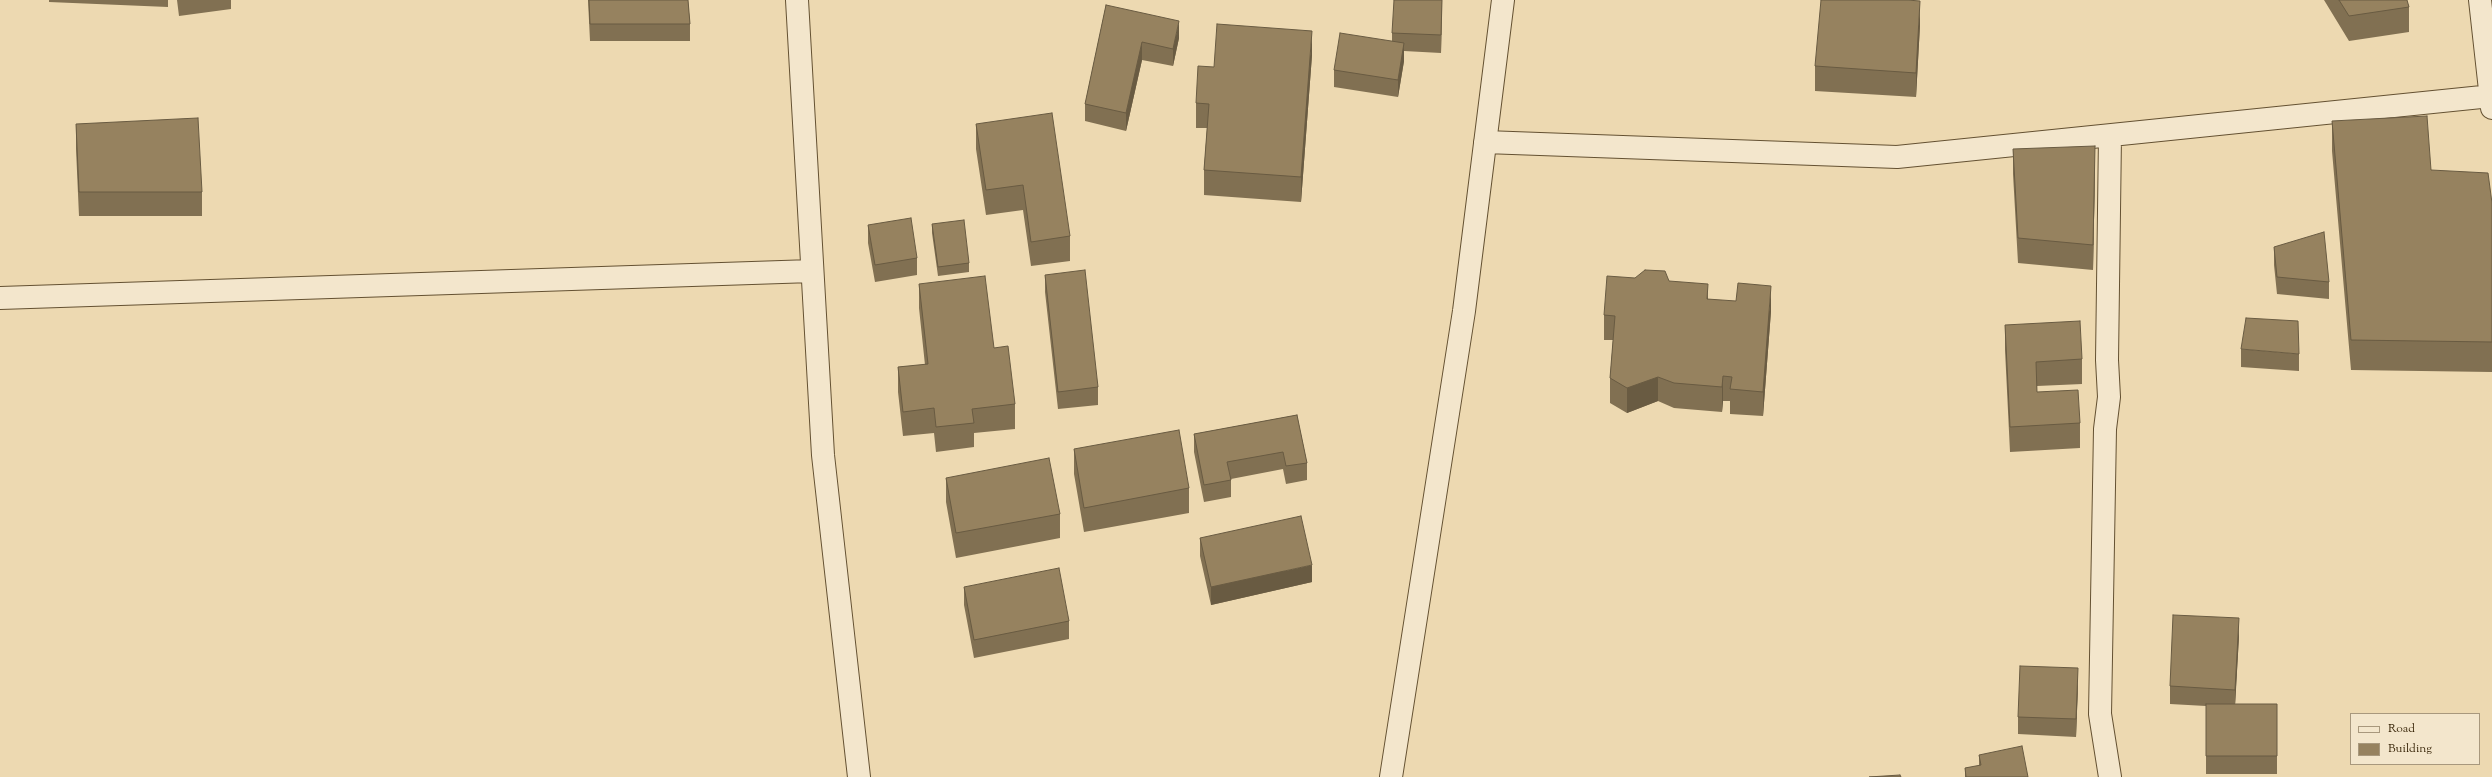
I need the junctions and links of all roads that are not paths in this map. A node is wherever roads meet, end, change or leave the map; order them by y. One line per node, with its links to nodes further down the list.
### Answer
1 (797, 0): 7 (street)
2 (1503, 0): 6 (street)
3 (2480, 0): 4 (street)
4 (2491, 100): 5 (street)
5 (2110, 136): 6 (street); 11 (street)
6 (1485, 142): 10 (street)
7 (812, 271): 8 (street); 9 (street)
8 (0, 298)
9 (859, 777)
10 (1391, 777)
11 (2110, 777)

